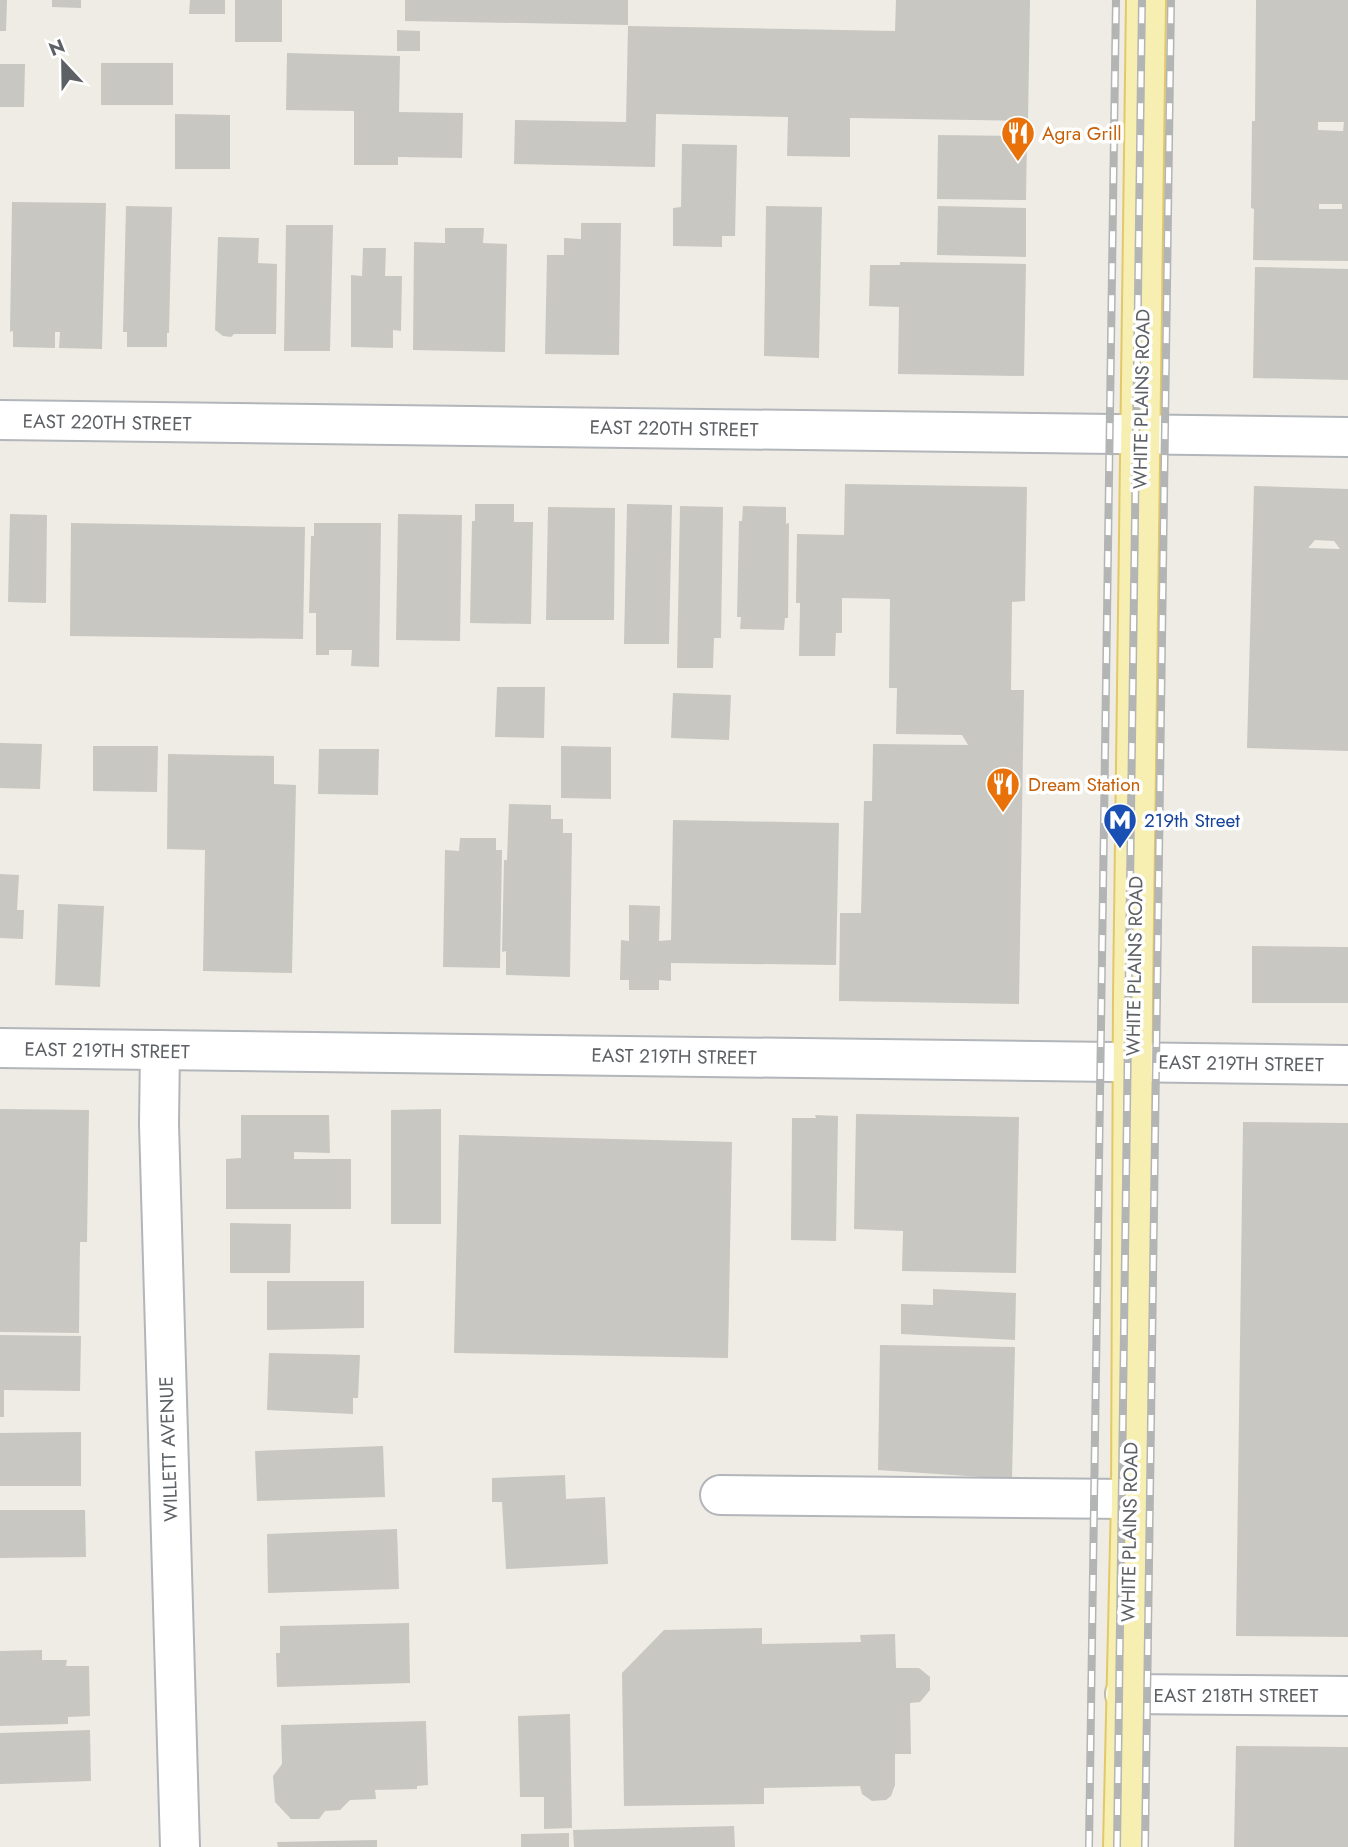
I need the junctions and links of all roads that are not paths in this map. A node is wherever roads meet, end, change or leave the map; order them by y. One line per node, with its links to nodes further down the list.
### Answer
1 (1146, 0): 3 (main road, WHITE PLAINS ROAD)
2 (0, 421): 3 (street, EAST 220TH STREET)
3 (1141, 433): 4 (street, EAST 220TH STREET); 7 (main road, WHITE PLAINS ROAD)
4 (1348, 438)
5 (0, 1048): 6 (street, EAST 219TH STREET)
6 (160, 1050): 7 (street, EAST 219TH STREET); 13 (street, WILLETT AVENUE)
7 (1133, 1062): 8 (street, EAST 219TH STREET); 10 (main road, WHITE PLAINS ROAD)
8 (1348, 1065)
9 (720, 1495): 10 (street)
10 (1130, 1500): 11 (main road, WHITE PLAINS ROAD)
11 (1125, 1694): 12 (street, EAST 218TH STREET); 14 (main road, WHITE PLAINS ROAD)
12 (1348, 1696)
13 (180, 1847)
14 (1123, 1847)

